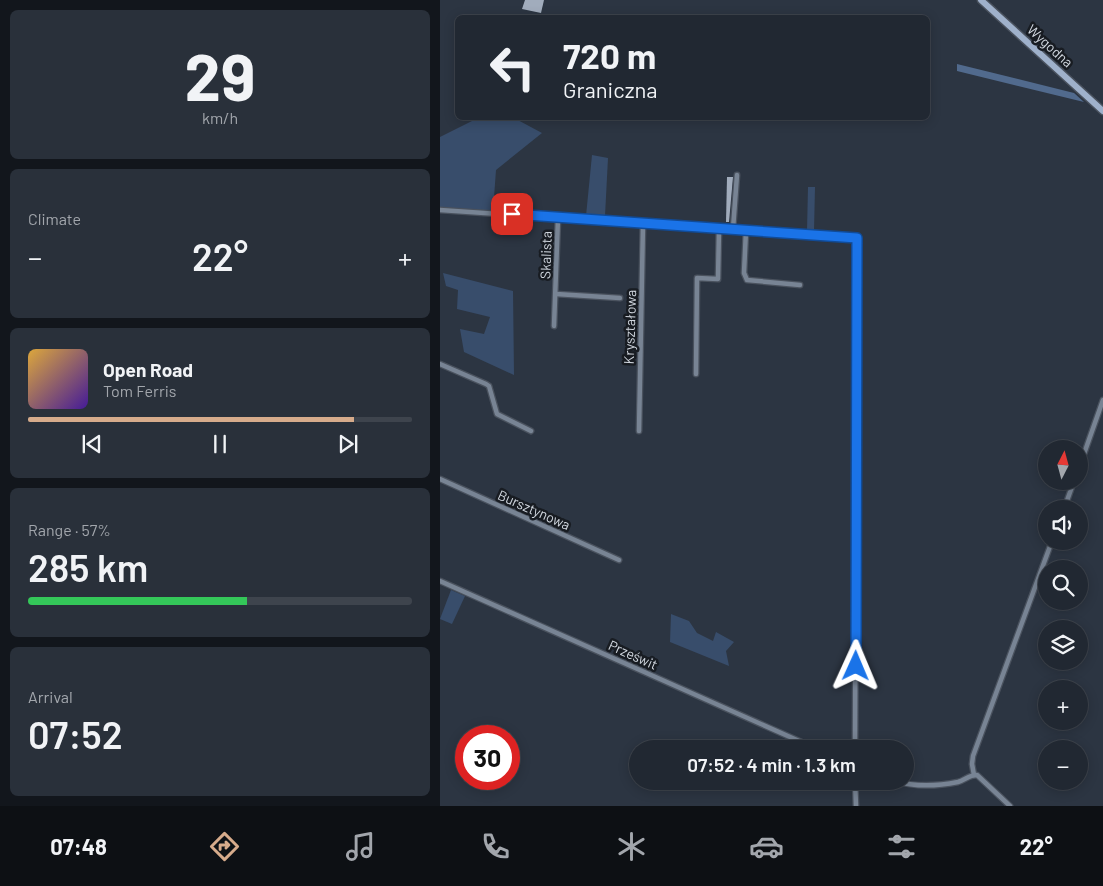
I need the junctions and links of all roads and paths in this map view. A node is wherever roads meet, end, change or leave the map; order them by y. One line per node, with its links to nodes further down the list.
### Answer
1 (980, 0): 2 (street, Wygodna)
2 (1103, 111)
3 (736, 175): 8 (street)
4 (440, 210): 5 (street)
5 (558, 218): 6 (street); 11 (street, Skalista)
6 (643, 223): 7 (street); 17 (street, Kryształowa)
7 (719, 229): 8 (street); 15 (street)
8 (733, 229): 9 (street)
9 (746, 230): 10 (street); 25 (street)
10 (800, 285)
11 (556, 294): 12 (street, Skalista); 13 (street, Skalista)
12 (620, 298)
13 (554, 326)
14 (440, 364): 18 (street)
15 (696, 374)
16 (1103, 400): 19 (street)
17 (639, 430)
18 (531, 431)
19 (1088, 442)
20 (440, 479): 22 (street, Bursztynowa)
21 (1049, 550): 26 (street)
22 (619, 560)
23 (440, 581): 24 (street, Prześwit)
24 (797, 740)
25 (856, 740)
26 (974, 775): 27 (street); 30 (street)
27 (914, 785)
28 (856, 790): 29 (street)
29 (856, 806)
30 (1010, 806)

